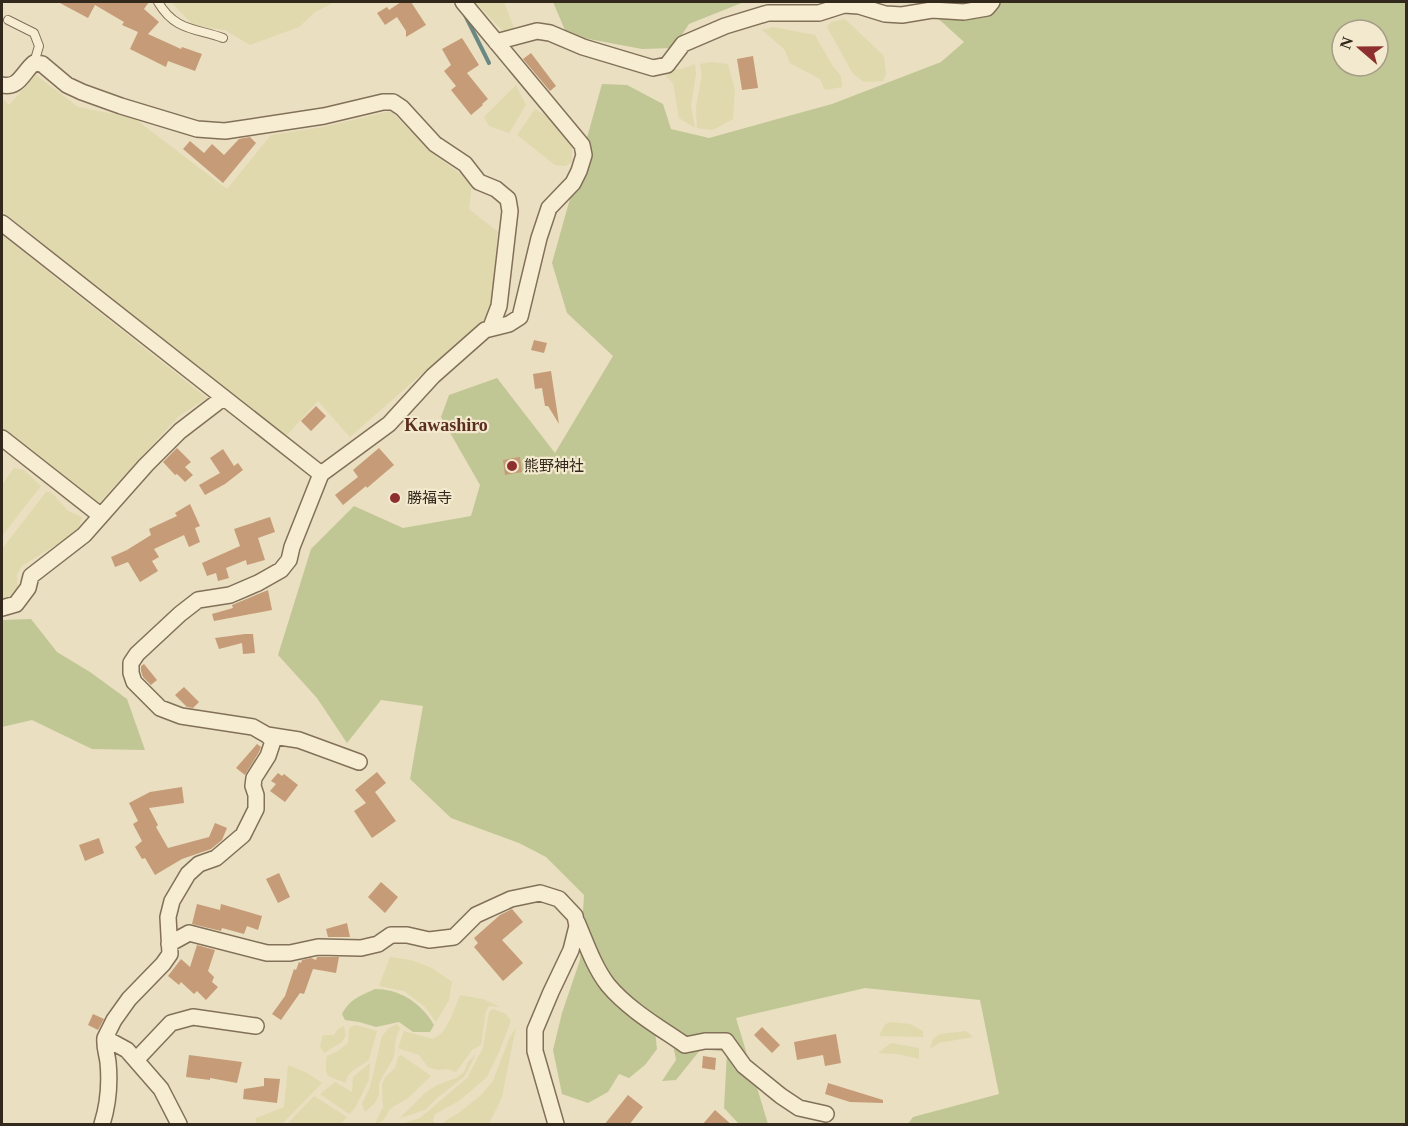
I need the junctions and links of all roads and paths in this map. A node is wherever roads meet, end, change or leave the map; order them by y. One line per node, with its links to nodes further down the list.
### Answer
1 (158, 2): 5 (lane)
2 (992, 2): 6 (street)
3 (465, 4): 6 (street)
4 (8, 20): 7 (lane)
5 (223, 38)
6 (496, 42): 10 (street)
7 (34, 63): 8 (street); 10 (street)
8 (2, 85)
9 (2, 223): 11 (street)
10 (491, 327): 13 (street)
11 (224, 398): 13 (street); 14 (street)
12 (2, 438): 14 (street)
13 (321, 474): 16 (street)
14 (100, 515): 15 (street)
15 (2, 608)
16 (267, 735): 17 (street); 19 (street)
17 (359, 762)
18 (576, 920): 19 (street); 23 (street); 26 (street)
19 (169, 944): 21 (street)
20 (256, 1026): 22 (street)
21 (105, 1038): 22 (street); 24 (street)
22 (136, 1060): 25 (street)
23 (826, 1114)
24 (102, 1125)
25 (178, 1125)
26 (556, 1125)

